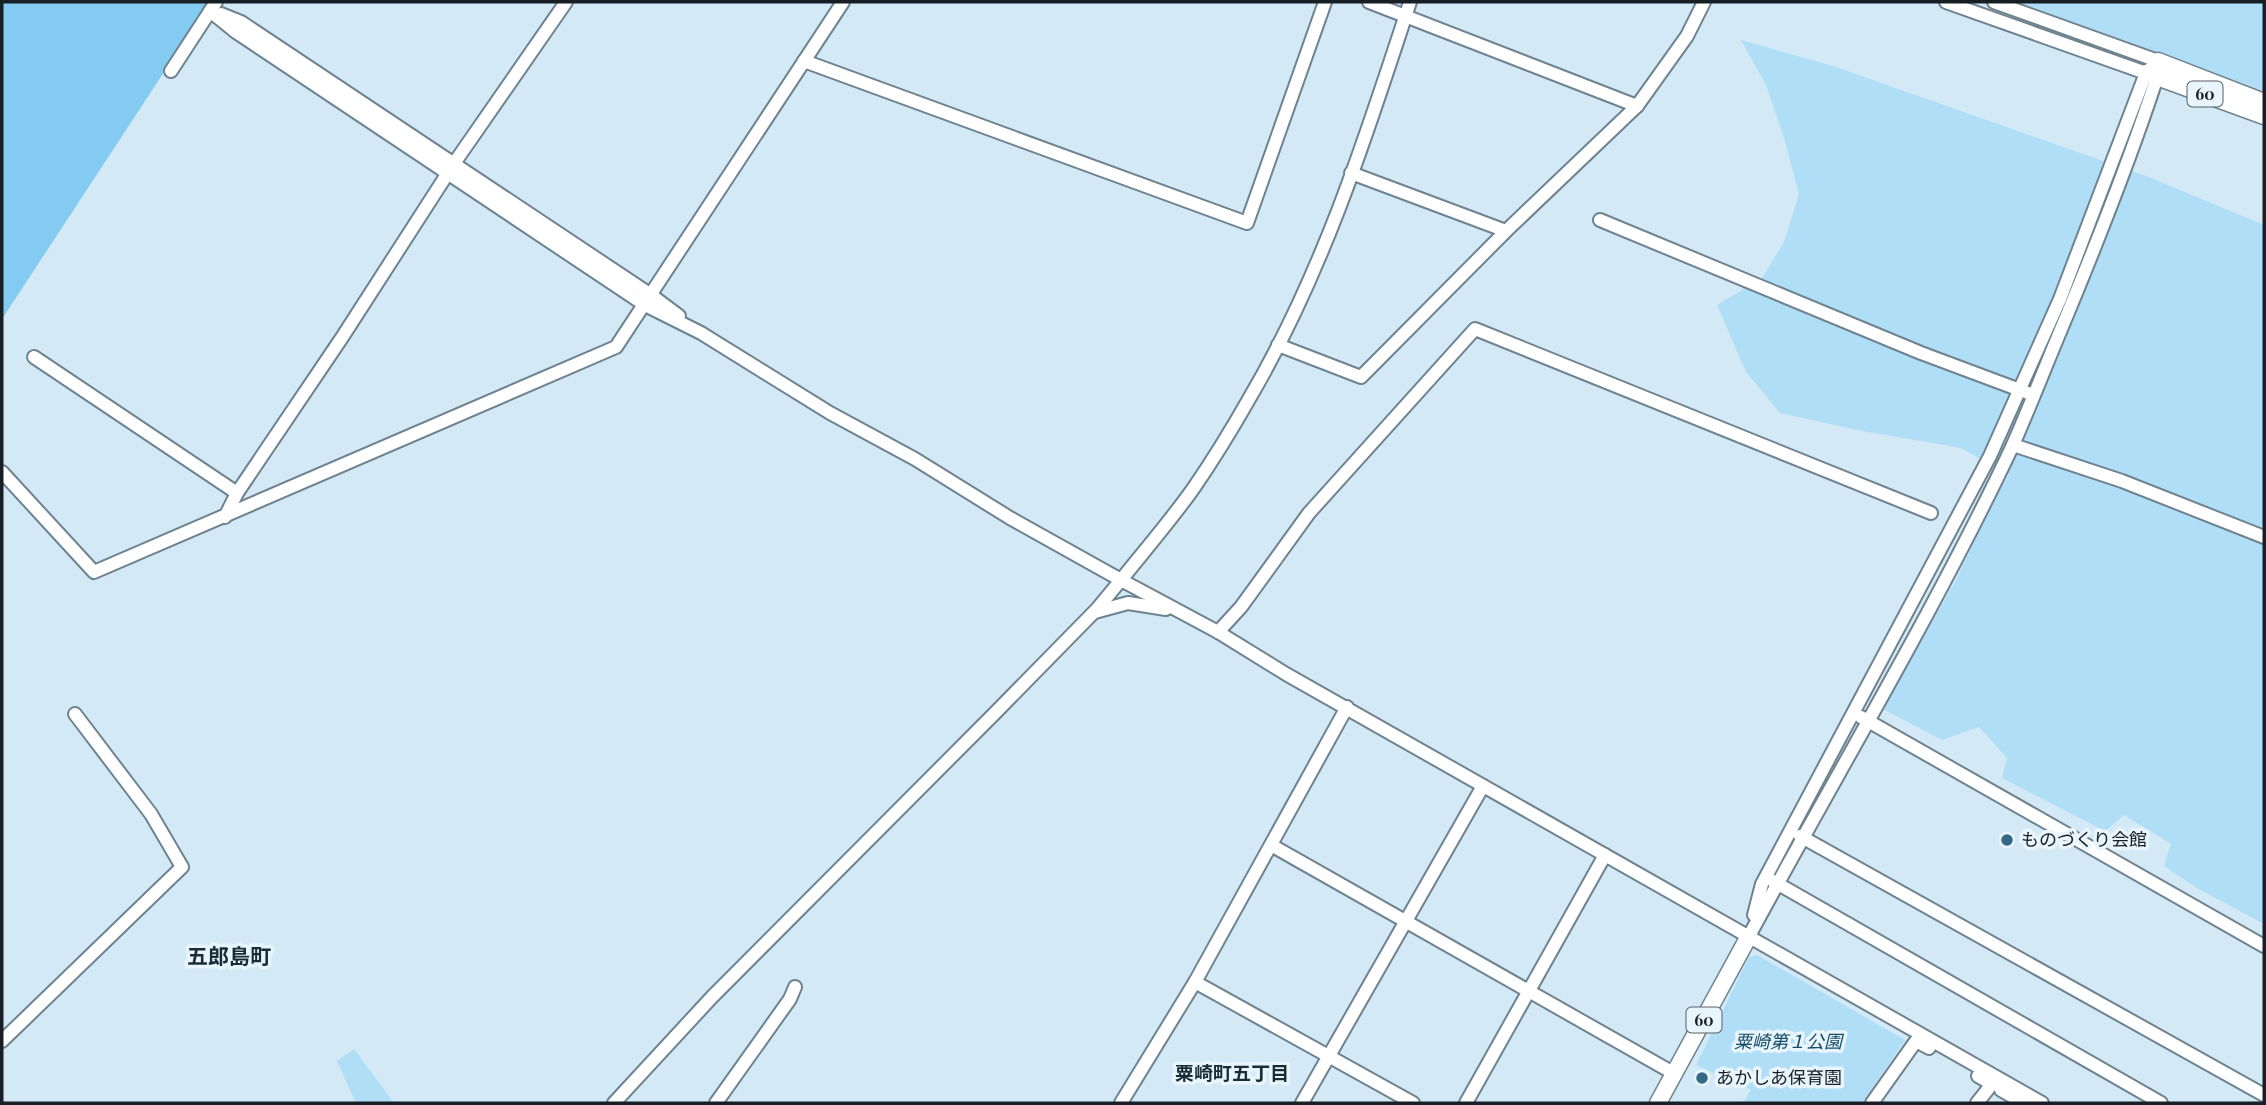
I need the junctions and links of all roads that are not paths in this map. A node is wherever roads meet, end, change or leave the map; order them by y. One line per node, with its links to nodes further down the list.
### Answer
1 (566, 2): 17 (street)
2 (843, 2): 11 (street)
3 (1325, 2): 11 (street)
4 (1369, 2): 10 (street)
5 (1410, 2): 10 (street)
6 (1704, 2): 15 (street)
7 (1946, 2): 12 (street)
8 (1994, 2): 12 (street)
9 (213, 6): 13 (street); 17 (street); 19 (street)
10 (1406, 15): 15 (street); 18 (street)
11 (804, 61): 22 (street)
12 (2154, 70): 14 (main road, 60); 16 (main road, 60); 25 (street); 26 (street)
13 (172, 71)
14 (2264, 102)
15 (1637, 106): 21 (street)
16 (2264, 116)
17 (455, 162): 19 (street); 22 (street)
18 (1351, 173): 21 (street); 23 (street)
19 (447, 174): 22 (street); 29 (street)
20 (1600, 220): 25 (street)
21 (1506, 231): 23 (street)
22 (648, 300): 31 (street); 33 (street)
23 (1278, 345): 33 (street)
24 (34, 357): 29 (street)
25 (2020, 391): 26 (street); 38 (street)
26 (2034, 396): 27 (street)
27 (2013, 445): 32 (street); 40 (street)
28 (2, 472): 31 (street)
29 (237, 493): 31 (street)
30 (1931, 513): 36 (street)
31 (225, 517)
32 (2264, 537)
33 (1121, 580): 34 (street); 35 (street)
34 (1173, 610): 35 (street); 36 (street)
35 (1092, 614): 59 (street)
36 (1218, 632): 37 (street)
37 (1347, 707): 41 (street); 44 (street)
38 (1854, 713): 40 (street); 42 (street)
39 (75, 714): 53 (street)
40 (1868, 720): 43 (street); 49 (street)
41 (1483, 786): 45 (street); 47 (street)
42 (1791, 832): 43 (street); 46 (street)
43 (1804, 839): 46 (street); 57 (street)
44 (1271, 845): 47 (street); 50 (street)
45 (1605, 855): 48 (street); 52 (street)
46 (1772, 880): 48 (street); 69 (street)
47 (1404, 922): 52 (street); 54 (street)
48 (1749, 936): 55 (main road, 60); 68 (street)
49 (2264, 946)
50 (1195, 982): 54 (street); 61 (street)
51 (795, 987): 60 (street)
52 (1528, 990): 55 (street); 64 (street)
53 (2, 1041)
54 (1329, 1056): 62 (street); 63 (street)
55 (1675, 1074): 58 (main road, 60)
56 (1992, 1084): 65 (street); 66 (street); 67 (street)
57 (2264, 1095)
58 (1661, 1102)
59 (614, 1103)
60 (716, 1103)
61 (1121, 1103)
62 (1302, 1103)
63 (1413, 1103)
64 (1466, 1103)
65 (1872, 1103)
66 (1977, 1103)
67 (2024, 1103)
68 (2042, 1103)
69 (2161, 1103)

